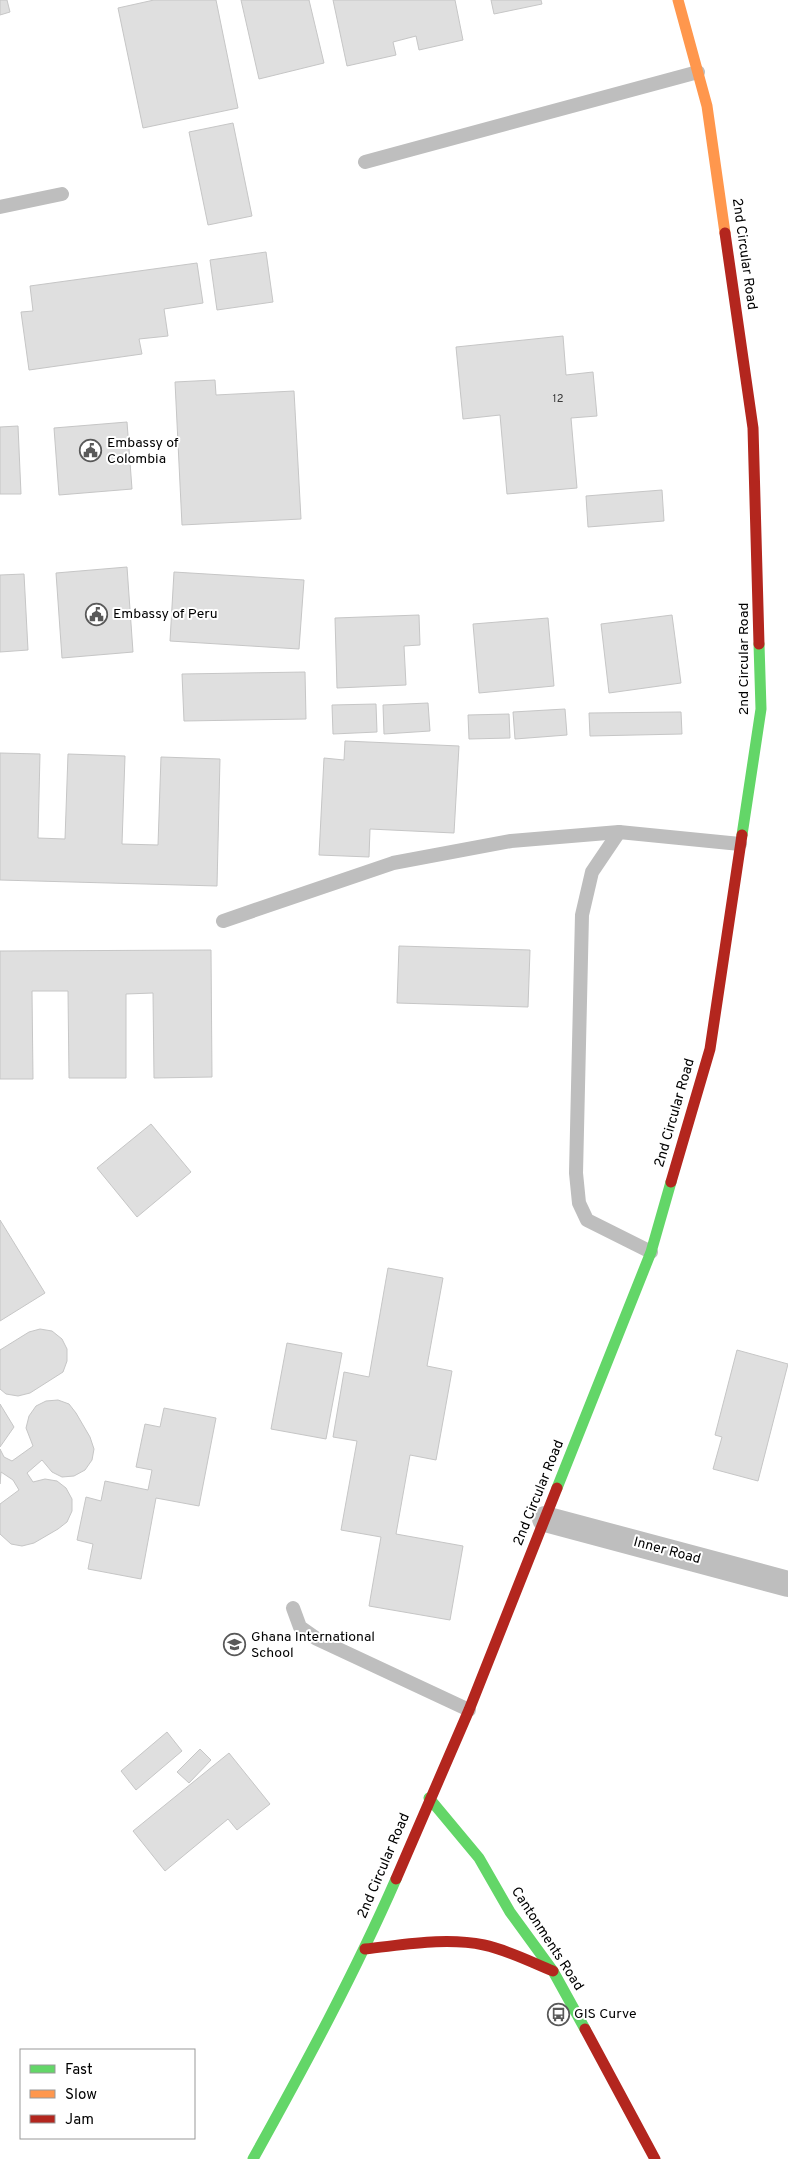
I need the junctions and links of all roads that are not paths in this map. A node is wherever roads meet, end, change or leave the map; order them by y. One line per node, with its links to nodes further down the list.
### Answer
1 (678, 0): 2 (street, 2nd Circular Road)
2 (698, 72): 3 (lane); 7 (street, 2nd Circular Road)
3 (365, 162)
4 (62, 194): 5 (lane)
5 (0, 207)
6 (619, 832): 7 (lane); 8 (lane); 9 (lane)
7 (740, 844): 9 (street, 2nd Circular Road)
8 (223, 921)
9 (651, 1252): 10 (street, 2nd Circular Road)
10 (545, 1518): 11 (street, Inner Road); 13 (street, 2nd Circular Road)
11 (788, 1584)
12 (293, 1608): 13 (lane)
13 (469, 1710): 14 (street, 2nd Circular Road)
14 (430, 1798): 15 (street, 2nd Circular Road); 16 (street, Cantonments Road)
15 (365, 1949): 16 (street); 17 (street, 2nd Circular Road)
16 (553, 1971): 18 (street, Cantonments Road)
17 (252, 2159)
18 (655, 2159)

